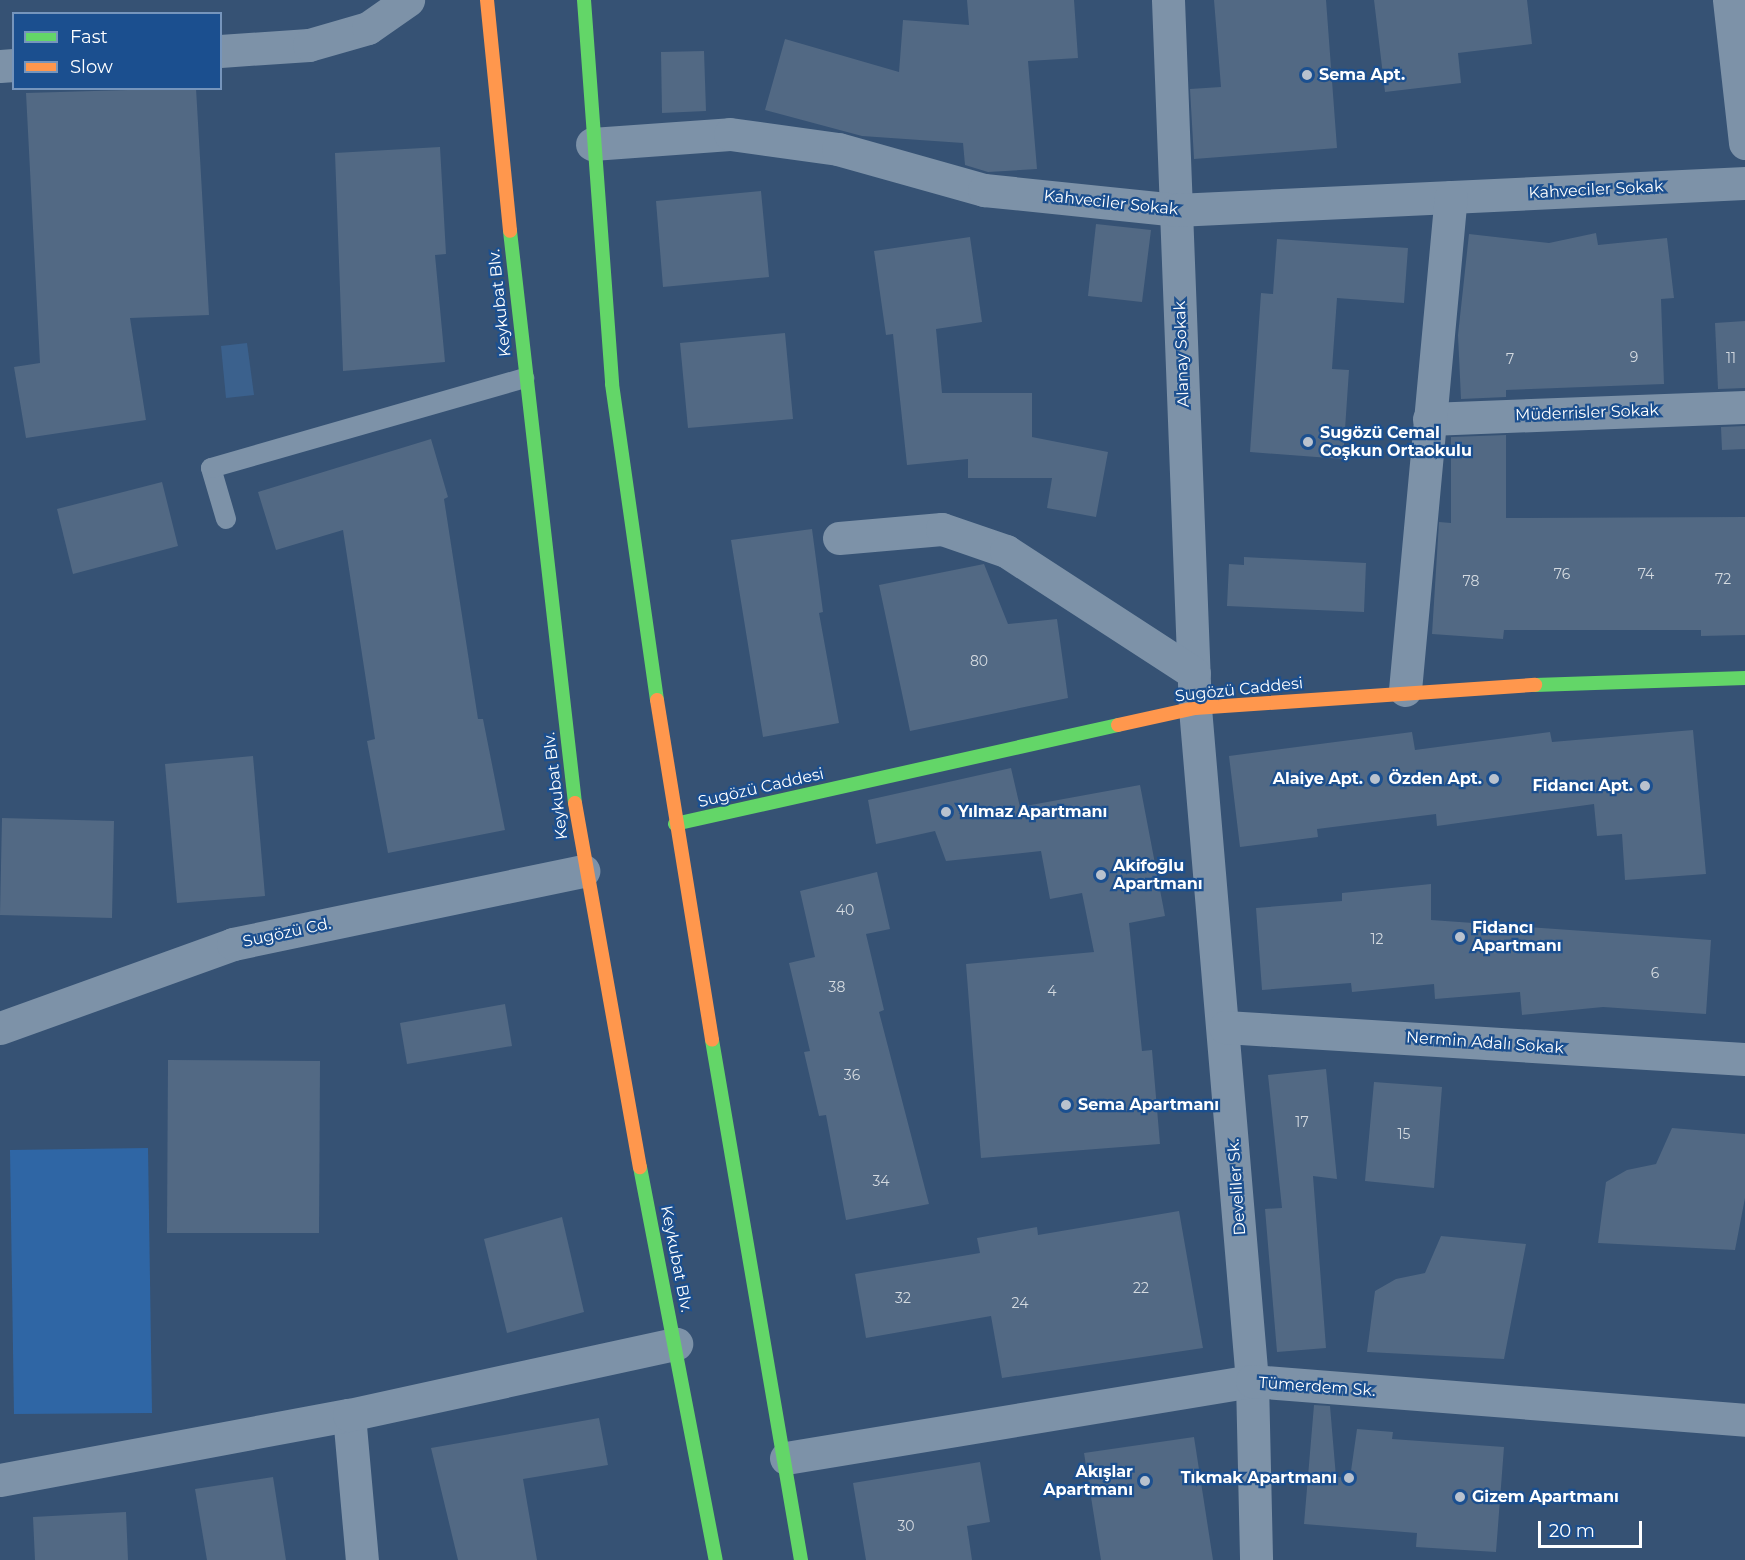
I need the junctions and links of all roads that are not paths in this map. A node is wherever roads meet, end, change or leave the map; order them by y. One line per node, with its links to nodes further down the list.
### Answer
1 (408, 0): 6 (street)
2 (487, 0): 12 (main road, Keykubat Blv.)
3 (585, 0): 8 (main road)
4 (1168, 0): 11 (street, Alanay Sokak)
5 (1729, 0): 7 (street)
6 (222, 51)
7 (1745, 143)
8 (592, 144): 11 (street, Kahveciler Sokak); 21 (main road)
9 (1745, 183): 10 (street, Kahveciler Sokak)
10 (1451, 197): 11 (street, Kahveciler Sokak); 14 (street)
11 (1176, 210): 17 (street, Alanay Sokak)
12 (524, 378): 15 (lane); 22 (main road, Keykubat Blv.)
13 (1745, 407): 14 (street, Müderrisler Sokak)
14 (1429, 419): 19 (street)
15 (226, 519)
16 (839, 538): 17 (street)
17 (1194, 673): 20 (street, Alanay Sokak)
18 (1745, 678): 19 (main road, Sugözü Caddesi)
19 (1405, 690): 20 (main road, Sugözü Caddesi)
20 (1195, 708): 21 (main road, Sugözü Caddesi); 23 (street, Develiler Sk.)
21 (675, 824): 30 (main road)
22 (583, 871): 24 (street, Sugözü Cd.); 26 (main road, Keykubat Blv.)
23 (1225, 1027): 25 (street, Nermin Adalı Sokak); 27 (street, Develiler Sk.)
24 (0, 1028)
25 (1745, 1059)
26 (676, 1344): 28 (street); 33 (main road, Keykubat Blv.)
27 (1252, 1381): 29 (street, Tümerdem Sk.); 30 (street, Tümerdem Sk.); 35 (street, Develiler Sk.)
28 (349, 1415): 31 (street); 32 (street)
29 (1745, 1420)
30 (786, 1458): 34 (main road)
31 (0, 1480)
32 (362, 1560)
33 (716, 1560)
34 (801, 1560)
35 (1256, 1560)

